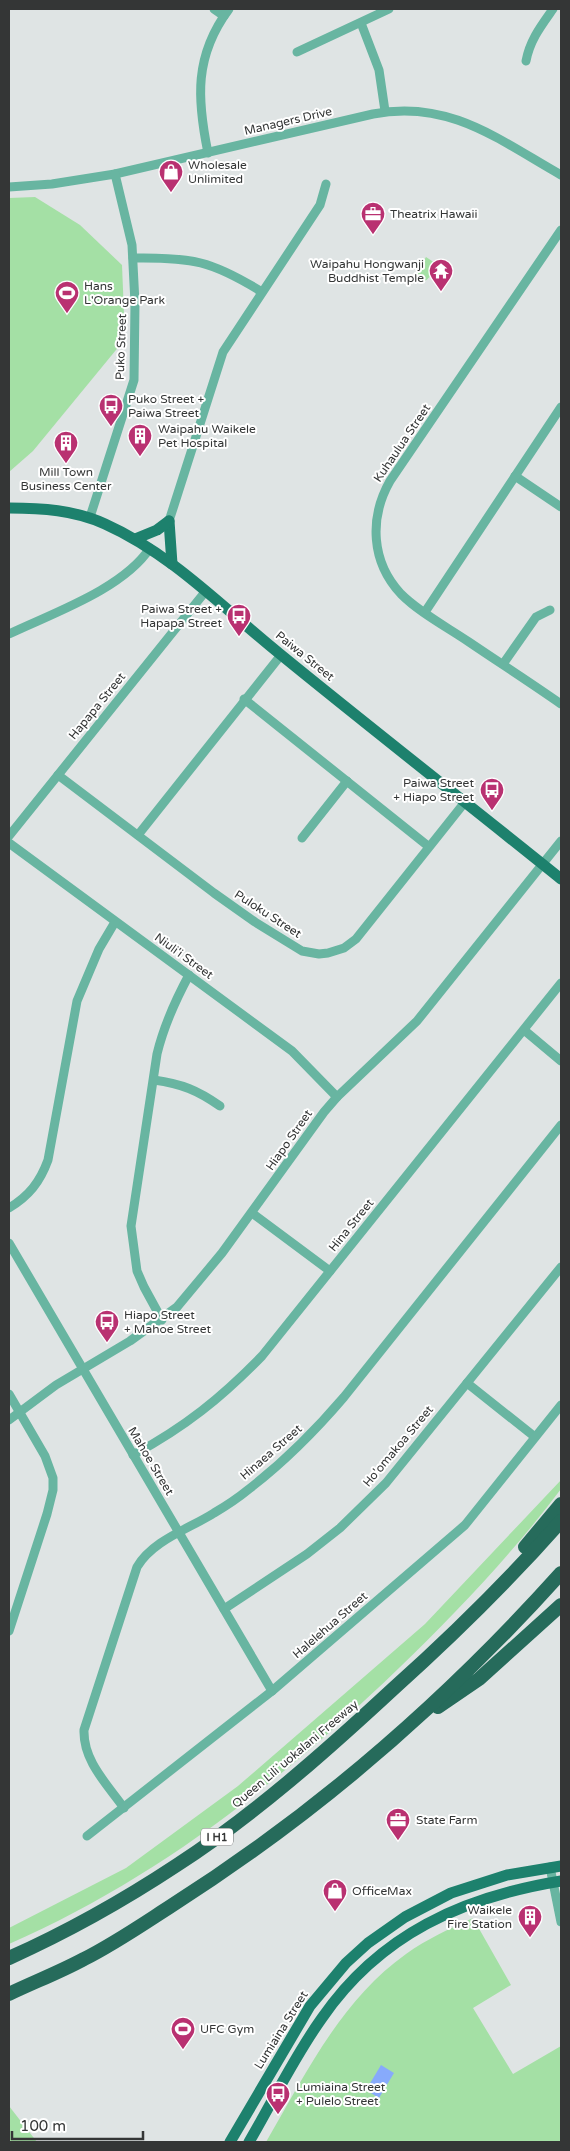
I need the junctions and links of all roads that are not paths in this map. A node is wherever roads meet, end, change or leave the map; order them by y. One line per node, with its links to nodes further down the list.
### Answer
1 (214, 9): 4 (street)
2 (389, 9): 5 (street)
3 (554, 9): 7 (street)
4 (227, 12): 9 (street)
5 (361, 22): 6 (street); 8 (street)
6 (297, 52)
7 (526, 61)
8 (385, 111): 9 (street, Managers Drive); 11 (street, Managers Drive)
9 (208, 153): 10 (street, Managers Drive)
10 (115, 174): 13 (street, Managers Drive); 17 (street, Puko Street)
11 (561, 175)
12 (326, 184): 18 (street)
13 (9, 187)
14 (561, 230): 15 (street, Kuhaulua Street)
15 (552, 242): 16 (street); 30 (street, Kuhaulua Street)
16 (561, 247)
17 (133, 258): 18 (street); 23 (street, Puko Street)
18 (262, 292): 24 (street)
19 (561, 407): 20 (street)
20 (516, 476): 21 (street); 30 (street)
21 (561, 507)
22 (9, 508): 23 (main road, Paiwa Street)
23 (90, 517): 25 (main road, Paiwa Street)
24 (169, 521): 25 (main road); 27 (main road)
25 (135, 539): 26 (main road, Paiwa Street)
26 (150, 548): 27 (main road, Paiwa Street); 31 (street)
27 (172, 564): 28 (main road, Paiwa Street)
28 (205, 592): 32 (main road, Paiwa Street); 36 (street, Hapapa Street)
29 (550, 610): 33 (street)
30 (425, 612): 33 (street, Kuhaulua Street)
31 (9, 634)
32 (281, 655): 34 (street); 38 (main road, Paiwa Street)
33 (503, 664): 35 (street, Kuhaulua Street)
34 (244, 699): 37 (street); 39 (street)
35 (561, 704)
36 (58, 775): 39 (street, Puloku Street); 40 (street, Hapapa Street)
37 (347, 782): 41 (street); 44 (street)
38 (465, 802): 44 (street, Puloku Street); 45 (main road, Paiwa Street)
39 (138, 835): 44 (street, Puloku Street)
40 (9, 836)
41 (302, 838)
42 (561, 841): 45 (street, Hiapo Street)
43 (9, 843): 47 (street, Niuli'i Street)
44 (428, 846)
45 (543, 864): 46 (main road, Paiwa Street); 53 (street, Hiapo Street)
46 (561, 879)
47 (115, 922): 48 (street, Niuli'i Street); 56 (street)
48 (189, 975): 52 (street); 53 (street, Niuli'i Street)
49 (561, 983): 50 (street, Hina Street)
50 (524, 1030): 51 (street); 60 (street, Hina Street)
51 (561, 1060)
52 (154, 1080): 54 (street); 61 (street)
53 (337, 1097): 57 (street, Hiapo Street)
54 (220, 1106)
55 (561, 1125): 72 (street, Hinaea Street)
56 (9, 1208)
57 (252, 1213): 60 (street); 61 (street, Hiapo Street)
58 (9, 1243): 62 (street, Mahoe Street)
59 (561, 1267): 63 (street, Ho'omakoa Street)
60 (330, 1271): 69 (street, Hina Street)
61 (162, 1320): 62 (street, Hiapo Street)
62 (83, 1370): 66 (street, Hiapo Street); 69 (street, Mahoe Street)
63 (467, 1383): 68 (street); 75 (street, Ho'omakoa Street)
64 (9, 1394): 66 (street)
65 (561, 1405): 68 (street, Halelehua Street)
66 (19, 1412): 67 (street, Hiapo Street); 76 (street)
67 (9, 1420)
68 (536, 1437): 78 (street, Halelehua Street)
69 (133, 1455): 72 (street, Mahoe Street)
70 (561, 1504): 77 (highway)
71 (561, 1521): 77 (highway, Queen Liliʻuokalani Freeway / I H1)
72 (179, 1533): 75 (street, Mahoe Street); 80 (street, Hinaea Street)
73 (561, 1573): 79 (highway, I H1)
74 (561, 1605): 79 (highway)
75 (224, 1609): 78 (street, Mahoe Street)
76 (9, 1631)
77 (402, 1681): 85 (highway, Queen Liliʻuokalani Freeway / I H1)
78 (272, 1691): 80 (street, Halelehua Street)
79 (374, 1756): 86 (highway, I H1)
80 (124, 1808): 81 (street, Halelehua Street)
81 (87, 1836)
82 (556, 1866): 83 (street); 87 (main road, Lumiaina Street)
83 (557, 1882): 84 (street); 88 (main road)
84 (561, 1922)
85 (9, 1958)
86 (9, 1994)
87 (230, 2142)
88 (249, 2142)

